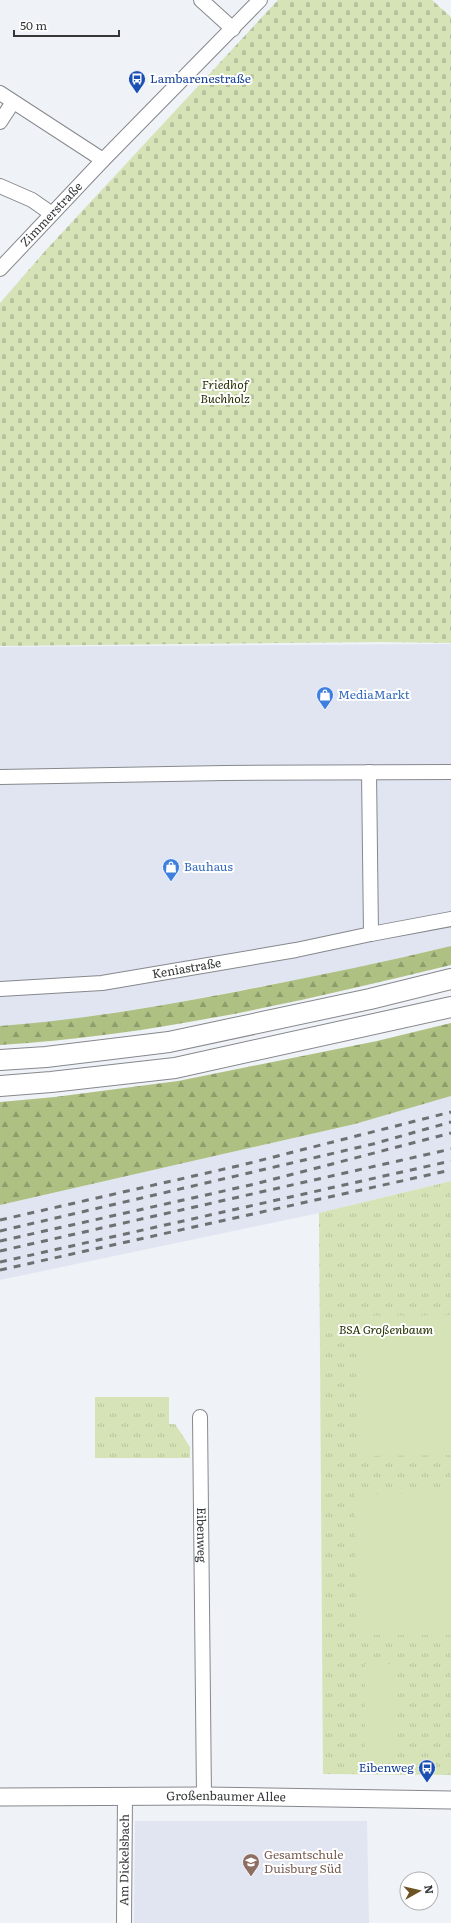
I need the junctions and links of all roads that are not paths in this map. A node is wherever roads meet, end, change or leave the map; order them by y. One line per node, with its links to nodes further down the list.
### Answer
1 (202, 0): 3 (street)
2 (260, 0): 3 (street, Zimmerstraße)
3 (233, 29): 7 (street, Zimmerstraße)
4 (0, 93): 5 (street)
5 (13, 102): 6 (street); 7 (street)
6 (0, 122)
7 (103, 160): 9 (street, Zimmerstraße)
8 (0, 186): 9 (street)
9 (52, 214): 10 (street, Zimmerstraße)
10 (0, 269)
11 (368, 772): 12 (street); 13 (street); 15 (street)
12 (451, 772)
13 (0, 777)
14 (451, 919): 15 (street, Keniastraße)
15 (372, 934): 17 (street, Keniastraße)
16 (451, 979): 19 (highway)
17 (0, 988)
18 (451, 1007): 20 (highway)
19 (0, 1060)
20 (0, 1086)
21 (200, 1417): 23 (street, Eibenweg)
22 (125, 1796): 23 (main road, Großenbaumer Allee); 24 (main road, Großenbaumer Allee); 26 (street, Am Dickelsbach)
23 (204, 1796): 25 (main road, Großenbaumer Allee)
24 (0, 1797)
25 (451, 1800)
26 (124, 1923)

